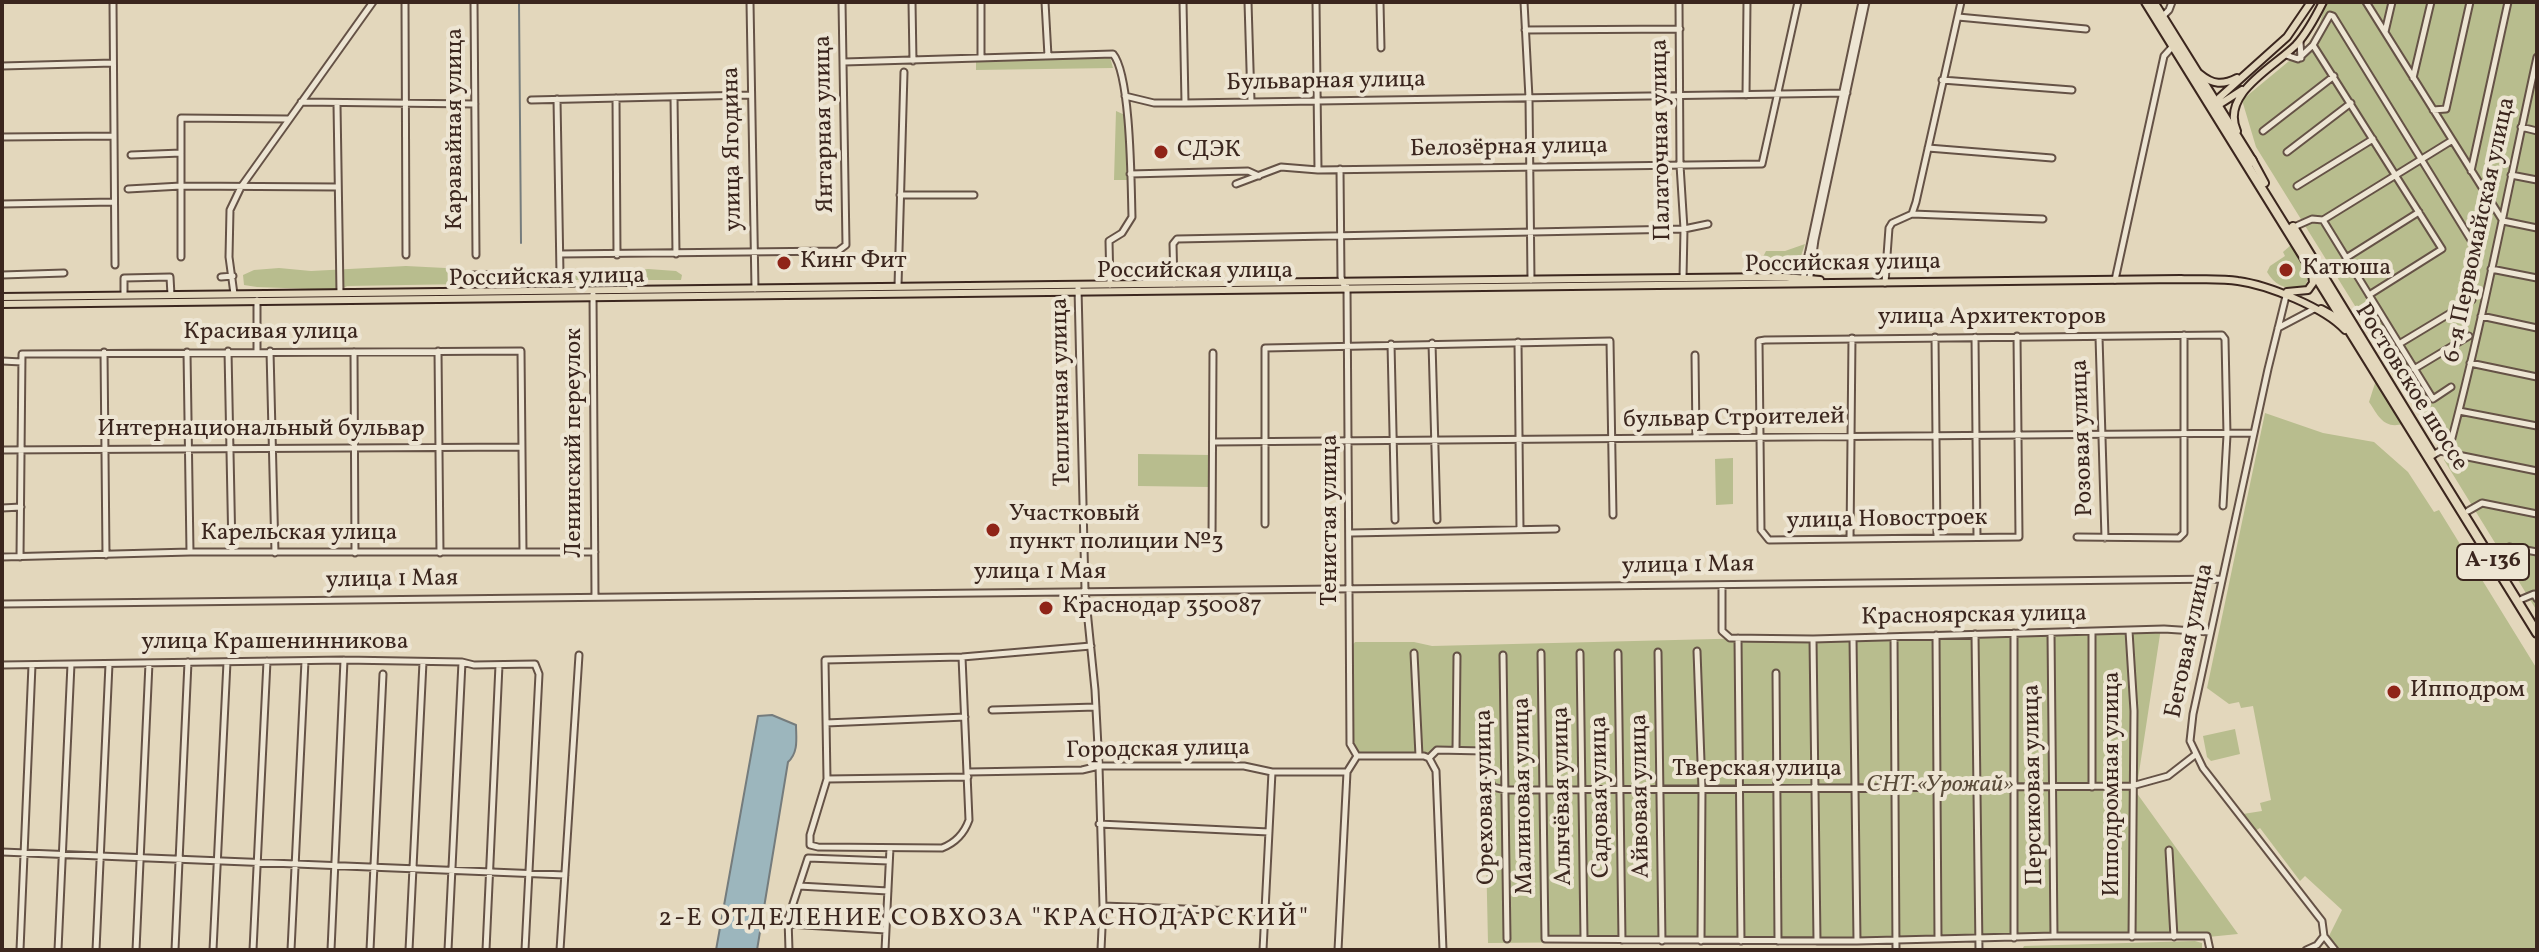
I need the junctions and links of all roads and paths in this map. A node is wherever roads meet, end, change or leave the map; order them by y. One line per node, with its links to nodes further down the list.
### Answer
1 (113, 2): 48 (street)
2 (373, 2): 71 (street)
3 (405, 2): 77 (street)
4 (474, 2): 76 (street, Каравайная улица)
5 (750, 2): 59 (street, улица Ягодина)
6 (842, 2): 47 (street, Янтарная улица)
7 (912, 2): 45 (street)
8 (981, 2): 43 (street)
9 (1045, 2): 41 (street)
10 (1183, 2): 73 (street)
11 (1248, 2): 70 (street)
12 (1316, 2): 72 (street)
13 (1380, 2): 39 (street)
14 (1524, 2): 34 (street)
15 (1679, 2): 32 (street, Палаточная улица)
16 (1747, 2): 61 (street)
17 (1798, 2): 62 (street)
18 (1864, 2): 58 (street)
19 (1961, 2): 30 (street)
20 (2146, 2): 31 (highway, Ростовское шоссе / А-136)
21 (2153, 2): 31 (highway, Ростовское шоссе / А-136)
22 (2172, 2): 31 (street)
23 (2311, 2): 51 (main road)
24 (2323, 2): 36 (main road)
25 (2366, 2): 35 (street)
26 (2392, 2): 35 (street)
27 (2431, 2): 54 (street)
28 (2470, 2): 79 (street)
29 (2508, 2): 99 (street)
30 (1958, 17): 33 (street); 55 (street)
31 (2160, 19): 38 (highway, Ростовское шоссе / А-136); 50 (highway, Ростовское шоссе / А-136)
32 (1680, 29): 34 (street); 60 (street, Палаточная улица)
33 (2086, 29)
34 (1525, 30): 66 (street)
35 (2385, 33): 54 (street)
36 (2300, 42): 40 (main road); 44 (street)
37 (2313, 45): 44 (street); 53 (street); 94 (street)
38 (2173, 46): 69 (highway, Ростовское шоссе / А-136); 146 (street)
39 (1381, 48)
40 (2286, 55): 44 (street); 46 (main road)
41 (1048, 56): 43 (street); 63 (street)
42 (2537, 57): 56 (street, 6-я Первомайская улица)
43 (981, 58): 45 (street)
44 (2301, 58)
45 (913, 61): 47 (street)
46 (2279, 61): 78 (main road); 105 (main road, А-136)
47 (844, 62): 128 (street, Янтарная улица)
48 (113, 63): 49 (street); 85 (street)
49 (2, 66)
50 (2194, 69): 51 (main road); 78 (highway, Ростовское шоссе / А-136)
51 (2251, 70): 78 (main road)
52 (904, 72): 112 (street)
53 (2334, 76): 74 (street); 83 (street)
54 (2413, 78): 79 (street)
55 (1942, 80): 57 (street); 89 (street)
56 (2534, 89): 82 (street, 6-я Первомайская улица)
57 (2072, 90)
58 (1845, 94): 62 (street, Бульварная улица); 150 (street)
59 (751, 95): 64 (street); 128 (street, улица Ягодина)
60 (1680, 95): 61 (street, Бульварная улица); 66 (street, Бульварная улица); 95 (street, Палаточная улица)
61 (1746, 95): 62 (street, Бульварная улица)
62 (1778, 95): 95 (street, Белозёрная улица)
63 (1125, 96): 73 (street, Бульварная улица); 100 (street)
64 (674, 97): 65 (street); 130 (street)
65 (616, 98): 67 (street); 133 (street)
66 (1529, 98): 72 (street, Бульварная улица); 96 (street)
67 (557, 99): 68 (street); 129 (street)
68 (531, 100)
69 (2206, 100): 78 (main road, А-136); 80 (highway, Ростовское шоссе / А-136)
70 (1251, 101): 72 (street, Бульварная улица); 73 (street, Бульварная улица)
71 (301, 102): 75 (street); 81 (street)
72 (1317, 102): 98 (street)
73 (1185, 103)
74 (2351, 103): 87 (street); 90 (street)
75 (337, 104): 77 (street); 110 (street)
76 (475, 104): 77 (street); 132 (street, Каравайная улица)
77 (405, 105): 131 (street)
78 (2217, 106): 80 (main road); 105 (highway, Ростовское шоссе / А-136)
79 (2433, 110): 88 (street)
80 (2217, 118): 136 (highway, Ростовское шоссе / А-136)
81 (289, 119): 91 (street); 109 (street)
82 (2521, 127): 84 (street); 102 (street, 6-я Первомайская улица)
83 (2263, 131)
84 (2537, 131)
85 (114, 136): 86 (street); 114 (street)
86 (2, 137)
87 (2373, 139): 101 (street); 108 (street)
88 (2451, 141): 94 (street); 99 (street)
89 (1928, 148): 93 (street); 117 (street)
90 (2287, 152)
91 (181, 153): 92 (street); 107 (street)
92 (131, 155)
93 (2052, 158)
94 (2423, 158): 101 (street); 127 (street)
95 (1680, 165): 96 (street, Белозёрная улица); 124 (street, Палаточная улица)
96 (1530, 167): 97 (street, Белозёрная улица); 125 (street)
97 (1340, 169): 98 (street, Белозёрная улица); 126 (street, Тенистая улица)
98 (1318, 170): 103 (street, Белозёрная улица)
99 (2471, 171): 120 (street)
100 (1130, 174): 103 (street, Белозёрная улица); 153 (street)
101 (2397, 175): 116 (street); 119 (street)
102 (2511, 175): 104 (street); 120 (street, 6-я Первомайская улица)
103 (1259, 176): 106 (street, Белозёрная улица)
104 (2537, 180)
105 (2265, 183): 122 (highway, Ростовское шоссе / А-136)
106 (1236, 184)
107 (181, 186): 109 (street); 111 (street); 134 (street)
108 (2297, 186)
109 (241, 187): 110 (street); 144 (street)
110 (337, 187): 162 (street)
111 (128, 189)
112 (900, 195): 113 (street); 154 (street)
113 (974, 195)
114 (114, 202): 115 (street); 137 (street)
115 (2, 204)
116 (2419, 212): 135 (street); 167 (street)
117 (1912, 214): 118 (street); 151 (street)
118 (2043, 219)
119 (2323, 220): 122 (street); 135 (street)
120 (2503, 221): 123 (street); 138 (street, 6-я Первомайская улица)
121 (1708, 224): 124 (street)
122 (2293, 227): 184 (highway, Ростовское шоссе / А-136)
123 (2537, 228)
124 (1684, 229): 125 (street); 149 (street, Палаточная улица)
125 (1531, 233): 126 (street); 148 (street)
126 (1341, 237): 152 (street); 155 (street, Тенистая улица)
127 (2471, 240)
128 (755, 253): 130 (street); 143 (street, улица Ягодина)
129 (560, 254): 133 (street); 159 (street)
130 (676, 254): 133 (street)
131 (406, 255)
132 (476, 255)
133 (617, 255)
134 (181, 257)
135 (2346, 258): 167 (street)
136 (2309, 262): 164 (main road); 174 (highway, Ростовское шоссе / А-136)
137 (115, 265)
138 (2491, 269): 147 (street); 173 (street, 6-я Первомайская улица)
139 (64, 273): 141 (street)
140 (521, 274): 142 (street)
141 (2, 275)
142 (472, 275)
143 (755, 275): 156 (street); 157 (street); 160 (street, улица Ягодина)
144 (233, 276): 145 (street); 163 (street)
145 (221, 277)
146 (2115, 278): 151 (main road, Российская улица); 164 (main road, Российская улица)
147 (2537, 278)
148 (1531, 280): 149 (main road, Российская улица); 155 (main road, Российская улица)
149 (1683, 281): 150 (main road, Российская улица); 155 (main road, Российская улица)
150 (1806, 281): 151 (main road, Российская улица)
151 (1885, 281)
152 (1174, 284): 153 (main road, Российская улица); 155 (main road, Российская улица)
153 (1110, 285): 158 (main road, Российская улица)
154 (898, 286): 157 (main road, Российская улица); 158 (main road, Российская улица)
155 (1345, 286): 158 (main road, Российская улица); 189 (street, Тенистая улица)
156 (742, 287): 160 (main road, Российская улица); 161 (main road, Российская улица)
157 (769, 287): 160 (main road, Российская улица)
158 (1078, 288): 160 (main road, Российская улица); 270 (street, Тепличная улица)
159 (566, 290): 161 (main road, Российская улица); 162 (main road, Российская улица)
160 (755, 291): 161 (main road, Российская улица)
161 (593, 292): 169 (main road, Российская улица); 258 (street, Ленинский переулок)
162 (340, 293): 163 (main road, Российская улица)
163 (234, 294): 166 (main road, Российская улица)
164 (2287, 294): 172 (main road, Российская улица / А-136); 174 (main road, Российская улица / А-136); 175 (street, Беговая улица)
165 (124, 295): 166 (main road, Российская улица); 166 (street); 168 (main road, Российская улица)
166 (171, 295)
167 (2369, 295): 188 (street)
168 (2, 297)
169 (257, 300): 171 (main road, Российская улица); 191 (street)
170 (2472, 300): 188 (street)
171 (2, 304)
172 (2314, 309): 175 (street); 199 (main road, Российская улица / А-136)
173 (2481, 316): 176 (street); 202 (street, 6-я Первомайская улица)
174 (2346, 323): 184 (main road, А-136); 199 (highway, Ростовское шоссе / А-136)
175 (2277, 328): 210 (street, Беговая улица)
176 (2537, 328)
177 (2184, 335): 182 (street, улица Архитекторов); 208 (street); 209 (street, улица Архитекторов)
178 (2017, 336): 181 (street, улица Архитекторов); 182 (street, улица Архитекторов); 213 (street)
179 (2469, 336): 203 (street)
180 (1935, 337): 181 (street, улица Архитекторов); 183 (street, улица Архитекторов); 212 (street)
181 (1975, 337): 215 (street)
182 (2099, 337): 211 (street, Розовая улица)
183 (1852, 338): 214 (street); 217 (street, улица Архитекторов)
184 (2363, 339): 235 (highway, Ростовское шоссе / А-136)
185 (1518, 342): 186 (street); 218 (street); 219 (street)
186 (1432, 343): 187 (street); 223 (street)
187 (1391, 344): 189 (street); 222 (street)
188 (2399, 344): 203 (street)
189 (1349, 345): 220 (street); 221 (street, Тенистая улица)
190 (228, 351): 191 (street, Красивая улица); 195 (street, Красивая улица); 226 (street)
191 (257, 351): 192 (street, Красивая улица)
192 (270, 351): 196 (street, Красивая улица); 227 (street)
193 (438, 351): 196 (street, Красивая улица); 225 (street, Красивая улица); 229 (street)
194 (104, 352): 195 (street, Красивая улица); 201 (street, Красивая улица); 233 (street)
195 (187, 352): 230 (street)
196 (354, 352): 228 (street)
197 (1213, 353): 224 (street)
198 (1695, 355): 216 (street)
199 (2365, 355): 281 (highway, Ростовское шоссе / А-136)
200 (2, 361): 201 (street)
201 (22, 362): 232 (street)
202 (2470, 363): 204 (street); 206 (street, 6-я Первомайская улица)
203 (2414, 369): 205 (street)
204 (2537, 377)
205 (2451, 387)
206 (2459, 411): 207 (street); 234 (street, 6-я Первомайская улица)
207 (2537, 426)
208 (2185, 433): 209 (street, бульвар Строителей); 211 (street, бульвар Строителей); 252 (street)
209 (2226, 433): 210 (street, бульвар Строителей); 237 (street)
210 (2254, 433): 267 (street, Беговая улица)
211 (2102, 434): 213 (street, бульвар Строителей); 252 (street, Розовая улица)
212 (1936, 435): 214 (street, бульвар Строителей); 215 (street, бульвар Строителей); 251 (street)
213 (2019, 435): 215 (street, бульвар Строителей); 249 (street, улица Новостроек)
214 (1852, 436): 217 (street, бульвар Строителей); 253 (street)
215 (1977, 436): 249 (street)
216 (1696, 437): 217 (street, бульвар Строителей); 218 (street, бульвар Строителей)
217 (1761, 438): 253 (street, улица Новостроек)
218 (1612, 439): 219 (street, бульвар Строителей); 242 (street)
219 (1519, 440): 223 (street, бульвар Строителей); 247 (street)
220 (1265, 441): 221 (street, бульвар Строителей); 224 (street, бульвар Строителей); 245 (street)
221 (1350, 441): 222 (street, бульвар Строителей); 248 (street, Тенистая улица)
222 (1394, 441): 223 (street, бульвар Строителей); 243 (street)
223 (1435, 441): 244 (street)
224 (1214, 442): 254 (street)
225 (521, 447): 229 (street, Интернациональный бульвар); 257 (street)
226 (230, 448): 227 (street, Интернациональный бульвар); 230 (street, Интернациональный бульвар); 256 (street)
227 (272, 448): 228 (street, Интернациональный бульвар); 260 (street)
228 (354, 448): 229 (street, Интернациональный бульвар); 261 (street)
229 (438, 448): 262 (street)
230 (188, 449): 233 (street, Интернациональный бульвар); 255 (street)
231 (2, 450): 232 (street, Интернациональный бульвар)
232 (20, 450): 233 (street, Интернациональный бульвар); 238 (street)
233 (105, 451): 263 (street)
234 (2448, 453): 235 (street); 236 (street)
235 (2433, 455): 240 (highway, Ростовское шоссе / А-136)
236 (2537, 471)
237 (2223, 506)
238 (21, 507): 239 (street); 266 (street)
239 (2, 508)
240 (2468, 511): 241 (street); 264 (highway, Ростовское шоссе / А-136)
241 (2537, 514)
242 (1613, 515)
243 (1395, 520)
244 (1437, 520)
245 (1265, 524)
246 (1556, 529): 247 (street)
247 (1520, 530): 248 (street)
248 (1351, 533): 269 (street, Тенистая улица)
249 (1977, 537): 251 (street, улица Новостроек)
250 (2077, 537): 252 (street)
251 (1937, 538): 253 (street, улица Новостроек)
252 (2105, 538)
253 (1850, 539)
254 (1212, 540)
255 (190, 552): 256 (street, Карельская улица); 263 (street, Карельская улица)
256 (232, 552): 260 (street, Карельская улица)
257 (523, 552): 258 (street, Карельская улица); 262 (street, Карельская улица)
258 (595, 552): 272 (street, Ленинский переулок)
259 (2537, 552): 264 (street)
260 (275, 553): 261 (street, Карельская улица)
261 (355, 553): 262 (street, Карельская улица)
262 (440, 553)
263 (106, 555): 266 (street, Карельская улица)
264 (2494, 555): 273 (highway, Ростовское шоссе / А-136)
265 (2, 557): 266 (street, Карельская улица)
266 (20, 557)
267 (2222, 579): 268 (street, улица 1 Мая); 278 (street, Беговая улица)
268 (1722, 585): 269 (street, улица 1 Мая); 285 (street)
269 (1351, 589): 270 (street, улица 1 Мая); 320 (street, Тенистая улица)
270 (1085, 592): 272 (street, улица 1 Мая); 288 (street, Тепличная улица)
271 (2536, 595): 273 (street)
272 (595, 597): 274 (street, улица 1 Мая)
273 (2522, 599): 275 (highway, Ростовское шоссе / А-136)
274 (2, 604)
275 (2537, 623)
276 (2129, 631): 277 (street, Красноярская улица); 278 (street, Красноярская улица); 328 (street, Ипподромная улица)
277 (2092, 632): 280 (street, Красноярская улица); 333 (street)
278 (2210, 632): 319 (street, Беговая улица)
279 (2014, 633): 280 (street, Красноярская улица); 282 (street, Красноярская улица); 331 (street)
280 (2051, 633): 332 (street, Персиковая улица)
281 (2537, 633)
282 (1975, 634): 283 (street, Красноярская улица); 330 (street)
283 (1936, 635): 284 (street, Красноярская улица); 329 (street)
284 (1894, 637): 286 (street, Красноярская улица); 334 (street)
285 (1738, 638): 287 (street, Красноярская улица); 336 (street)
286 (1853, 638): 287 (street, Красноярская улица); 339 (street)
287 (1813, 639): 338 (street)
288 (1091, 644): 298 (street); 314 (street, Тепличная улица)
289 (1697, 651): 335 (street)
290 (1658, 652): 344 (street, Айвовая улица)
291 (1414, 653): 321 (street)
292 (1541, 653): 341 (street, Малиновая улица)
293 (1580, 653): 342 (street, Алычёвая улица)
294 (1618, 653): 343 (street, Садовая улица)
295 (579, 655): 365 (street)
296 (1503, 655): 340 (street, Ореховая улица)
297 (1457, 656): 318 (street)
298 (962, 657): 316 (street); 317 (street)
299 (344, 660): 301 (street, улица Крашенинникова); 304 (street, улица Крашенинникова); 359 (street)
300 (267, 661): 301 (street, улица Крашенинникова); 303 (street, улица Крашенинникова); 357 (street)
301 (305, 661): 358 (street)
302 (188, 662): 303 (street, улица Крашенинникова); 306 (street, улица Крашенинникова); 354 (street)
303 (227, 662): 355 (street)
304 (423, 662): 305 (street, улица Крашенинникова); 361 (street)
305 (462, 662): 311 (street, улица Крашенинникова); 362 (street)
306 (149, 663): 308 (street, улица Крашенинникова); 353 (street)
307 (71, 664): 308 (street, улица Крашенинникова); 310 (street, улица Крашенинникова); 351 (street)
308 (109, 664): 352 (street)
309 (2, 665): 310 (street, улица Крашенинникова)
310 (32, 665): 350 (street)
311 (499, 665): 363 (street); 364 (street, улица Крашенинникова)
312 (1776, 673): 337 (street)
313 (383, 674): 360 (street)
314 (1096, 707): 315 (street); 323 (street, Тепличная улица)
315 (992, 710)
316 (965, 717): 317 (street); 326 (street)
317 (826, 723): 327 (street)
318 (1456, 750): 322 (street); 340 (street)
319 (2195, 755): 328 (street, Тверская улица); 373 (street, Беговая улица)
320 (1357, 756): 321 (street); 325 (street)
321 (1419, 756): 322 (street)
322 (1431, 760): 409 (street)
323 (1099, 766): 324 (street, Городская улица); 326 (street, Городская улица); 345 (street, Тепличная улица)
324 (1272, 772): 325 (street, Городская улица); 346 (street)
325 (1347, 772): 408 (street)
326 (968, 774): 327 (street, Городская улица); 347 (street)
327 (827, 779): 347 (street)
328 (2134, 786): 333 (street, Тверская улица); 374 (street, Ипподромная улица)
329 (1936, 787): 330 (street, Тверская улица); 334 (street, Тверская улица); 380 (street)
330 (1975, 787): 331 (street, Тверская улица); 377 (street)
331 (2014, 787): 332 (street, Тверская улица); 378 (street)
332 (2054, 787): 333 (street, Тверская улица); 372 (street, Персиковая улица)
333 (2092, 787)
334 (1895, 788): 339 (street, Тверская улица); 382 (street)
335 (1702, 789): 336 (street, Тверская улица); 344 (street, Тверская улица); 384 (street)
336 (1739, 789): 337 (street, Тверская улица); 385 (street)
337 (1778, 789): 338 (street, Тверская улица); 386 (street)
338 (1817, 789): 339 (street, Тверская улица); 387 (street)
339 (1855, 789): 388 (street)
340 (1505, 790): 341 (street, Тверская улица); 379 (street, Ореховая улица)
341 (1543, 790): 342 (street, Тверская улица); 376 (street, Малиновая улица)
342 (1583, 790): 343 (street, Тверская улица); 376 (street, Алычёвая улица)
343 (1620, 790): 344 (street, Тверская улица); 381 (street, Садовая улица)
344 (1661, 790): 383 (street, Айвовая улица)
345 (1099, 824): 346 (street); 368 (street, Тепличная улица)
346 (1269, 832): 369 (street)
347 (893, 848): 356 (street)
348 (2169, 850): 375 (street)
349 (2, 852): 350 (street)
350 (24, 852): 351 (street); 389 (street)
351 (62, 854): 352 (street); 390 (street)
352 (100, 856): 353 (street); 391 (street)
353 (139, 857): 354 (street); 392 (street)
354 (179, 859): 355 (street); 393 (street)
355 (217, 861): 357 (street); 394 (street)
356 (889, 861): 366 (street); 367 (street)
357 (257, 862): 358 (street); 395 (street)
358 (295, 864): 359 (street); 396 (street)
359 (335, 866): 360 (street); 397 (street)
360 (375, 867): 361 (street); 398 (street)
361 (412, 869): 362 (street); 399 (street)
362 (451, 870): 363 (street); 400 (street)
363 (490, 872): 364 (street); 401 (street)
364 (529, 873): 365 (street); 402 (street)
365 (565, 875): 403 (street)
366 (799, 886): 367 (street); 370 (street)
367 (888, 891): 371 (street)
368 (1103, 906): 369 (street); 406 (street, Тепличная улица)
369 (1265, 912): 407 (street)
370 (788, 924): 371 (street); 404 (street)
371 (886, 930): 405 (street)
372 (2054, 936): 374 (street); 378 (street)
373 (2324, 936): 413 (street); 414 (street, Беговая улица)
374 (2132, 937): 375 (street)
375 (2174, 937): 412 (street)
376 (1584, 938): 381 (street)
377 (1977, 938): 378 (street); 380 (street); 411 (street)
378 (2014, 938)
379 (1507, 939)
380 (1938, 939): 382 (street)
381 (1622, 940): 383 (street)
382 (1896, 940): 388 (street); 410 (street)
383 (1662, 941): 384 (street)
384 (1701, 941): 385 (street)
385 (1741, 941): 386 (street)
386 (1778, 941): 387 (street)
387 (1817, 941): 388 (street)
388 (1857, 941)
389 (20, 950)
390 (58, 950)
391 (96, 950)
392 (136, 950)
393 (175, 950)
394 (213, 950)
395 (253, 950)
396 (291, 950)
397 (331, 950)
398 (370, 950)
399 (409, 950)
400 (448, 950)
401 (486, 950)
402 (525, 950)
403 (560, 950)
404 (789, 950)
405 (885, 950)
406 (1101, 950)
407 (1263, 950)
408 (1338, 950)
409 (1443, 950)
410 (1896, 950)
411 (1979, 950)
412 (2210, 950)
413 (2306, 950)
414 (2335, 950)

